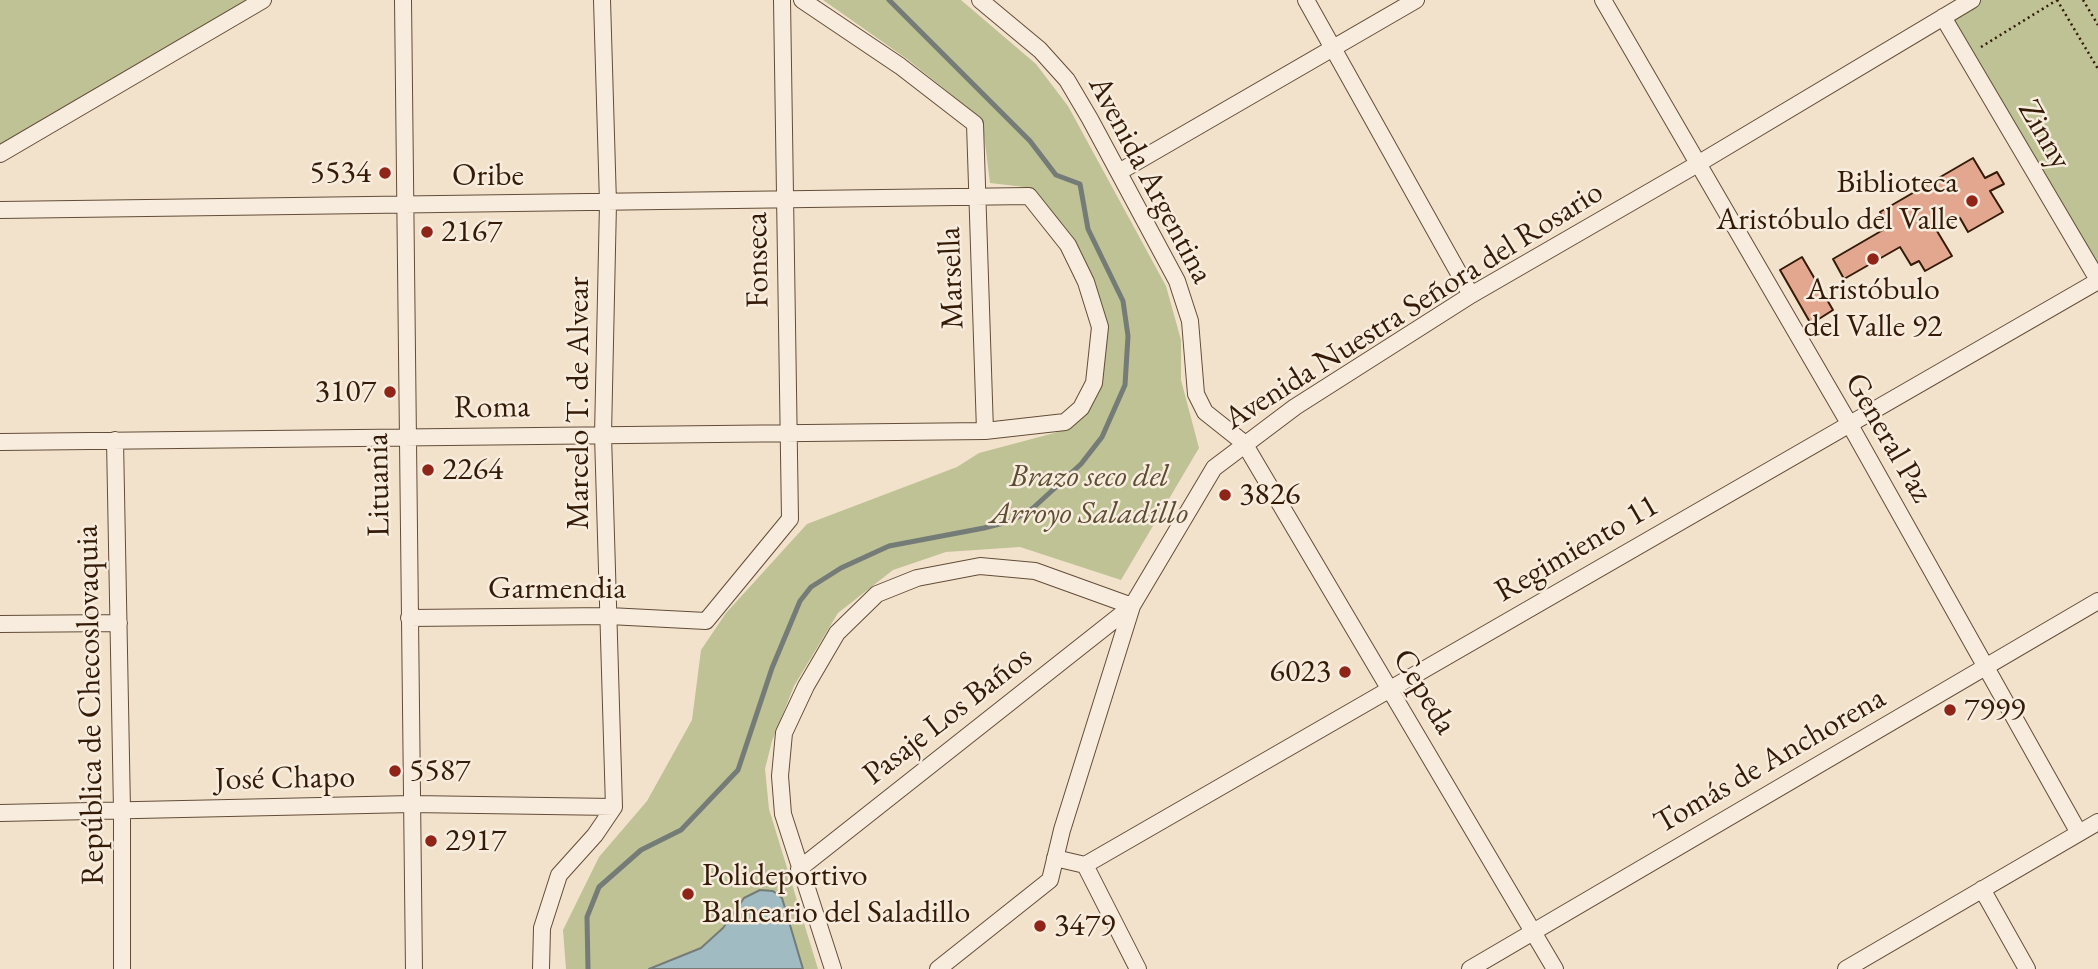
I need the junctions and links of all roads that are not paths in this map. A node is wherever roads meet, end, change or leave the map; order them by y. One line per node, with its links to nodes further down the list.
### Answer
1 (263, 0): 13 (street)
2 (403, 0): 19 (street, Lituania)
3 (602, 0): 18 (street, Marcelo T. de Alvear)
4 (782, 0): 17 (street, Fonseca)
5 (802, 0): 16 (street, Marsella)
6 (980, 0): 15 (street, Avenida Argentina)
7 (1306, 0): 12 (street)
8 (1416, 0): 12 (street)
9 (1603, 0): 14 (street, General Paz)
10 (1972, 0): 11 (street, Avenida Nuestra Señora del Rosario)
11 (1943, 16): 14 (street, Avenida Nuestra Señora del Rosario); 21 (street, Zinny)
12 (1333, 48): 15 (street); 22 (street)
13 (0, 154)
14 (1696, 165): 22 (street, Avenida Nuestra Señora del Rosario); 23 (street, General Paz)
15 (1119, 172): 30 (street, Avenida Argentina)
16 (977, 196): 17 (street, Oribe); 24 (street, Marsella); 24 (street, Oribe)
17 (785, 198): 18 (street, Oribe); 25 (street, Fonseca)
18 (608, 203): 19 (street, Oribe); 26 (street, Marcelo T. de Alvear)
19 (403, 204): 20 (street, Oribe); 27 (street, Lituania)
20 (0, 210)
21 (2098, 281): 23 (street, Regimiento 11)
22 (1471, 295): 30 (street, Avenida Nuestra Señora del Rosario)
23 (1850, 425): 38 (street, General Paz); 39 (street, Regimiento 11)
24 (985, 431): 25 (street, Roma)
25 (789, 433): 26 (street, Roma); 35 (street, Fonseca)
26 (603, 435): 27 (street, Roma); 33 (street, Marcelo T. de Alvear)
27 (407, 437): 28 (street, Roma); 34 (street, Lituania)
28 (115, 440): 29 (street, Roma); 36 (street, República de Checoslovaquia)
29 (0, 442)
30 (1244, 443): 32 (street, Avenida Nuestra Señora del Rosario); 39 (street, Cepeda)
31 (2098, 601): 38 (street, Tomás de Anchorena)
32 (1132, 606): 46 (street, Avenida Nuestra Señora del Rosario); 48 (street, Pasaje Los Baños); 48 (street)
33 (608, 616): 34 (street, Garmendia); 35 (street, Garmendia); 41 (street, Marcelo T. de Alvear)
34 (409, 618): 40 (street, Lituania)
35 (706, 621)
36 (119, 623): 37 (street); 42 (street, República de Checoslovaquia)
37 (0, 624)
38 (1984, 667): 45 (street, General Paz); 50 (street, Tomás de Anchorena)
39 (1390, 689): 47 (street, Regimiento 11); 50 (street, Cepeda)
40 (412, 804): 41 (street, José Chapo); 42 (street, José Chapo); 53 (street, Lituania)
41 (614, 807): 54 (street)
42 (122, 810): 43 (street, José Chapo); 52 (street, República de Checoslovaquia)
43 (0, 813)
44 (2098, 822): 45 (street)
45 (2079, 833): 49 (street)
46 (1055, 858): 47 (street); 51 (street, Avenida Nuestra Señora del Rosario)
47 (1084, 865): 56 (street)
48 (799, 869): 55 (street)
49 (1982, 889): 59 (street); 60 (street)
50 (1533, 932): 57 (street, Tomás de Anchorena); 58 (street, Cepeda)
51 (944, 967)
52 (122, 969)
53 (414, 969)
54 (541, 969)
55 (833, 969)
56 (1138, 969)
57 (1470, 969)
58 (1555, 969)
59 (1846, 969)
60 (2027, 969)

